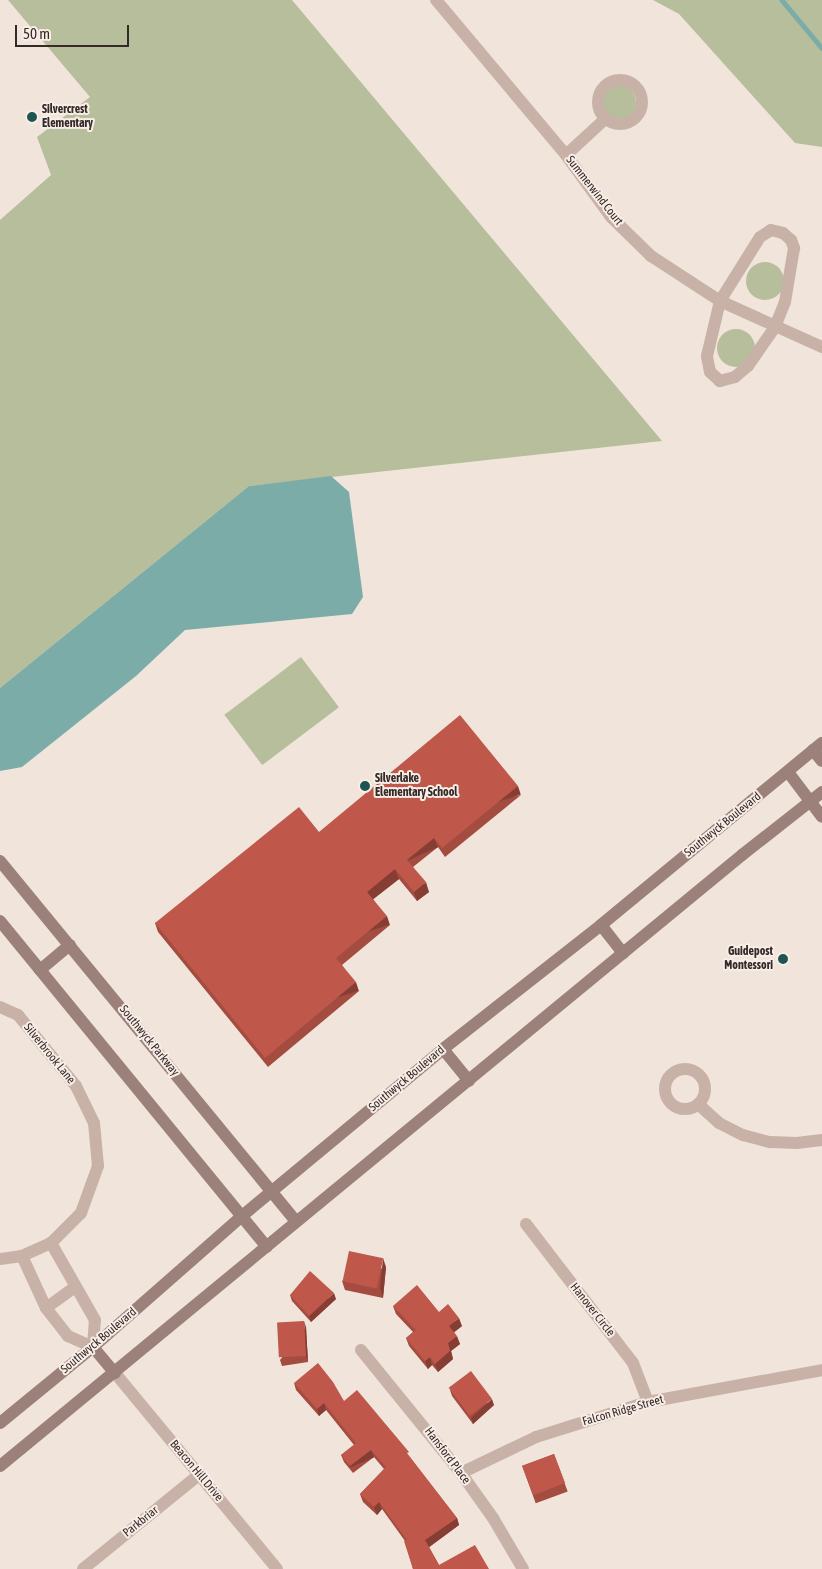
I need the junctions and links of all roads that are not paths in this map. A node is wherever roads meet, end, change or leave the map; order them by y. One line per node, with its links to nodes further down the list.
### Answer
1 (436, 0): 3 (street, Summerwind Court)
2 (605, 119): 3 (street)
3 (566, 155): 4 (street, Summerwind Court)
4 (720, 301): 5 (street, Summerwind Court); 5 (street); 5 (street)
5 (775, 327): 6 (street, Summerwind Court)
6 (821, 348)
7 (818, 747): 8 (street); 9 (street, Southwyck Boulevard)
8 (822, 761)
9 (788, 772): 11 (street); 15 (street, Southwyck Boulevard)
10 (822, 792): 11 (street)
11 (810, 801): 12 (street); 17 (street)
12 (822, 817)
13 (0, 861): 16 (street, Southwyck Parkway)
14 (0, 922): 18 (street)
15 (601, 925): 17 (street); 20 (street, Southwyck Boulevard)
16 (70, 945): 18 (street); 24 (street, Southwyck Parkway)
17 (623, 953): 21 (street)
18 (40, 970): 25 (street)
19 (0, 1007): 28 (street, Silverbrook Lane)
20 (443, 1050): 21 (street); 24 (street, Southwyck Boulevard)
21 (469, 1081): 26 (street)
22 (698, 1104): 23 (street)
23 (822, 1140)
24 (272, 1192): 25 (street, Southwyck Boulevard); 26 (street, Southwyck Parkway)
25 (242, 1216): 29 (street); 34 (street, Southwyck Boulevard)
26 (296, 1221): 29 (street)
27 (526, 1224): 38 (street, Hanover Circle)
28 (51, 1243): 30 (street, Silverbrook Lane); 32 (street)
29 (267, 1247): 37 (street)
30 (22, 1256): 31 (street, Silverbrook Lane); 33 (street)
31 (0, 1259)
32 (75, 1287): 33 (street); 34 (street)
33 (46, 1308): 34 (street)
34 (93, 1347): 37 (street); 39 (street, Southwyck Boulevard)
35 (361, 1350): 41 (street, Hansford Place)
36 (822, 1370): 38 (street, Falcon Ridge Street)
37 (115, 1373): 40 (street); 42 (street, Beacon Hill Drive)
38 (648, 1402): 41 (street, Falcon Ridge Street)
39 (0, 1423)
40 (0, 1466)
41 (461, 1473): 45 (street, Hansford Place)
42 (200, 1474): 43 (street, Parkbriar); 44 (street, Beacon Hill Drive)
43 (83, 1569)
44 (277, 1569)
45 (523, 1569)

